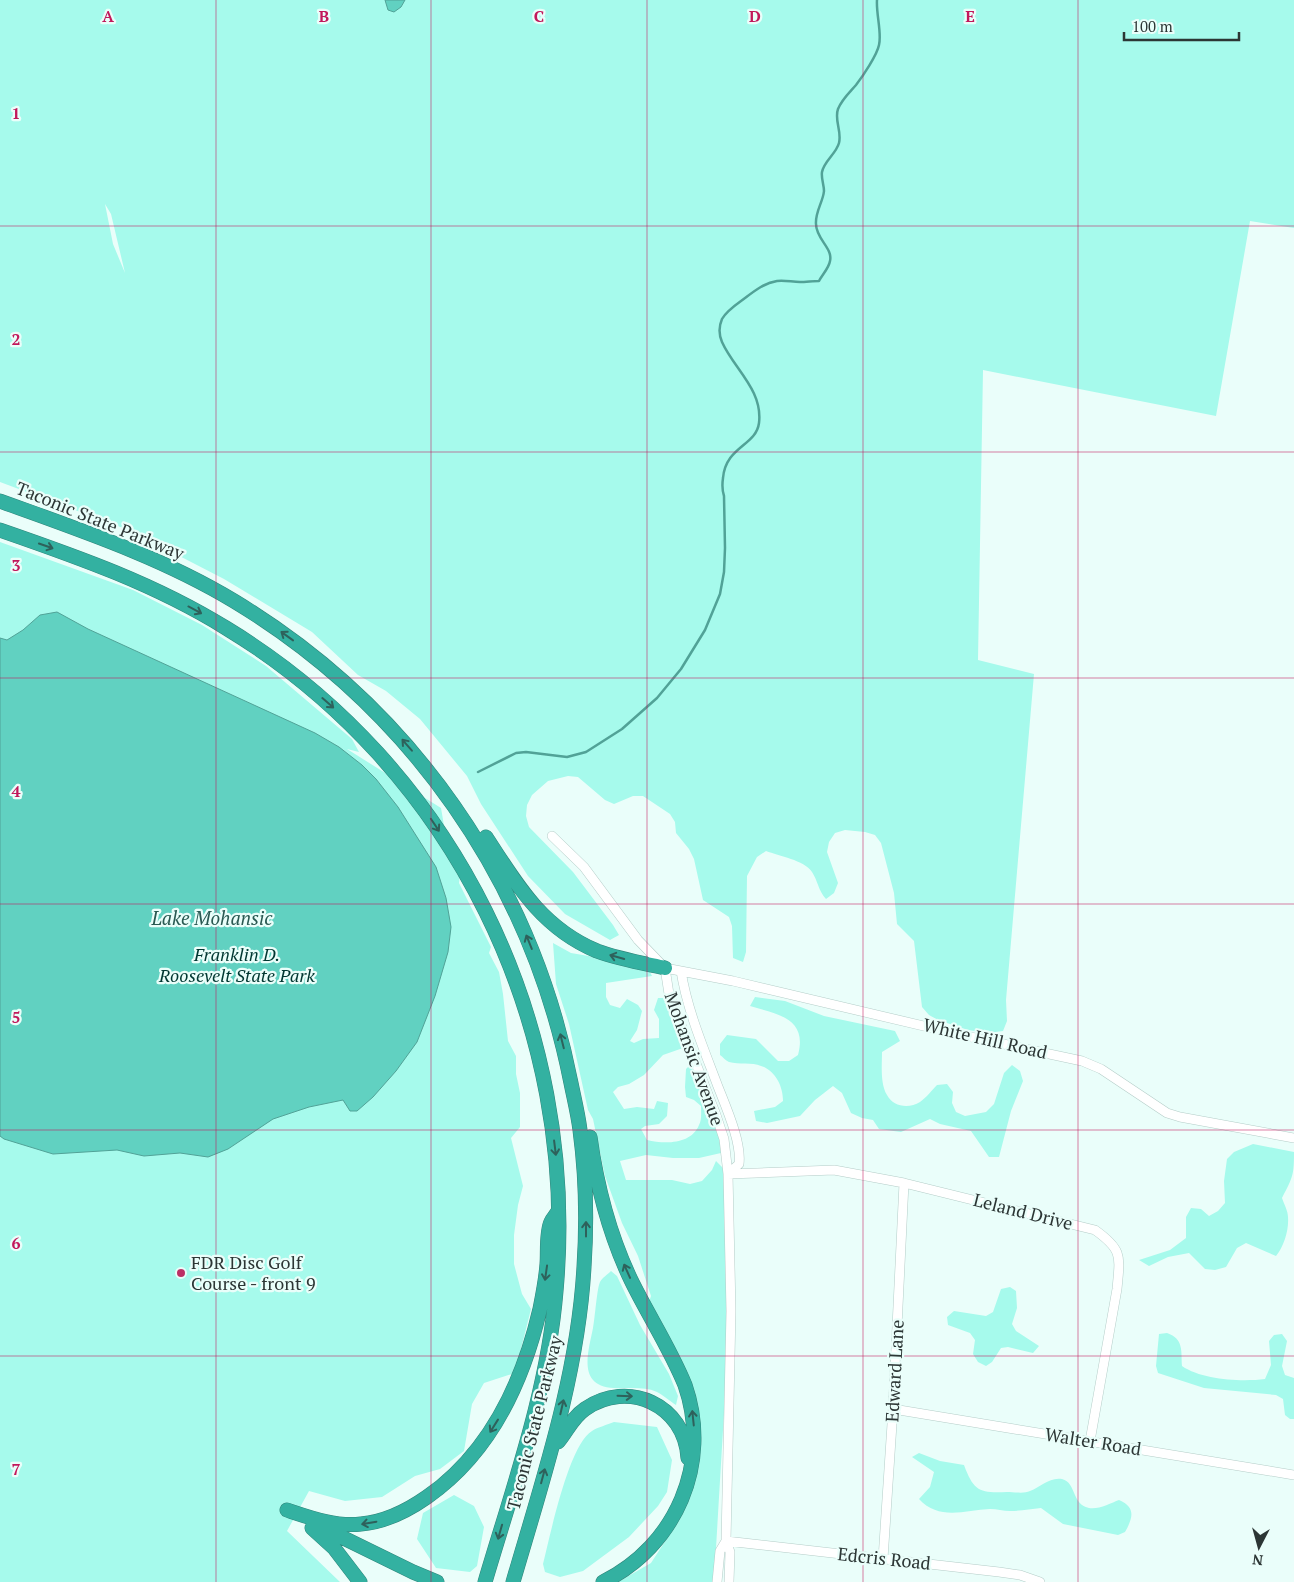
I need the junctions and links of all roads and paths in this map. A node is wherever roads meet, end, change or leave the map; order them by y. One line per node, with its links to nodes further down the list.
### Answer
1 (0, 501): 3 (highway, Taconic State Parkway, one-way to 1)
2 (0, 530): 11 (highway, Taconic State Parkway, one-way to 11)
3 (425, 766): 5 (highway, one-way to 3); 7 (highway, Taconic State Parkway, one-way to 3)
4 (552, 836): 5 (street, Mohansic Avenue)
5 (665, 968): 6 (street, White Hill Road); 9 (street, Mohansic Avenue)
6 (681, 971): 8 (street, White Hill Road); 9 (street, Mohansic Avenue)
7 (572, 1089): 14 (highway, Taconic State Parkway, one-way to 7); 16 (highway, one-way to 7)
8 (1294, 1138)
9 (728, 1174): 10 (street, Leland Drive); 18 (street, Mohansic Avenue)
10 (904, 1183): 12 (street, Edward Lane); 13 (street, Leland Drive)
11 (559, 1210): 17 (highway, one-way to 17); 20 (highway, Taconic State Parkway, one-way to 20)
12 (893, 1409): 13 (street, Walter Road); 19 (street, Edward Lane)
13 (1090, 1441): 15 (street, Walter Road)
14 (549, 1454): 16 (highway, one-way to 16); 21 (highway, Taconic State Parkway, one-way to 14)
15 (1294, 1475)
16 (687, 1484): 24 (highway)
17 (287, 1510): 22 (highway); 23 (highway)
18 (726, 1541): 19 (street, Edcris Road); 25 (street, Mohansic Avenue); 26 (street, Mohansic Avenue)
19 (883, 1559): 27 (street, Edcris Road)
20 (487, 1576)
21 (515, 1578)
22 (360, 1582)
23 (437, 1582)
24 (602, 1582)
25 (717, 1582)
26 (728, 1582)
27 (1040, 1582)

